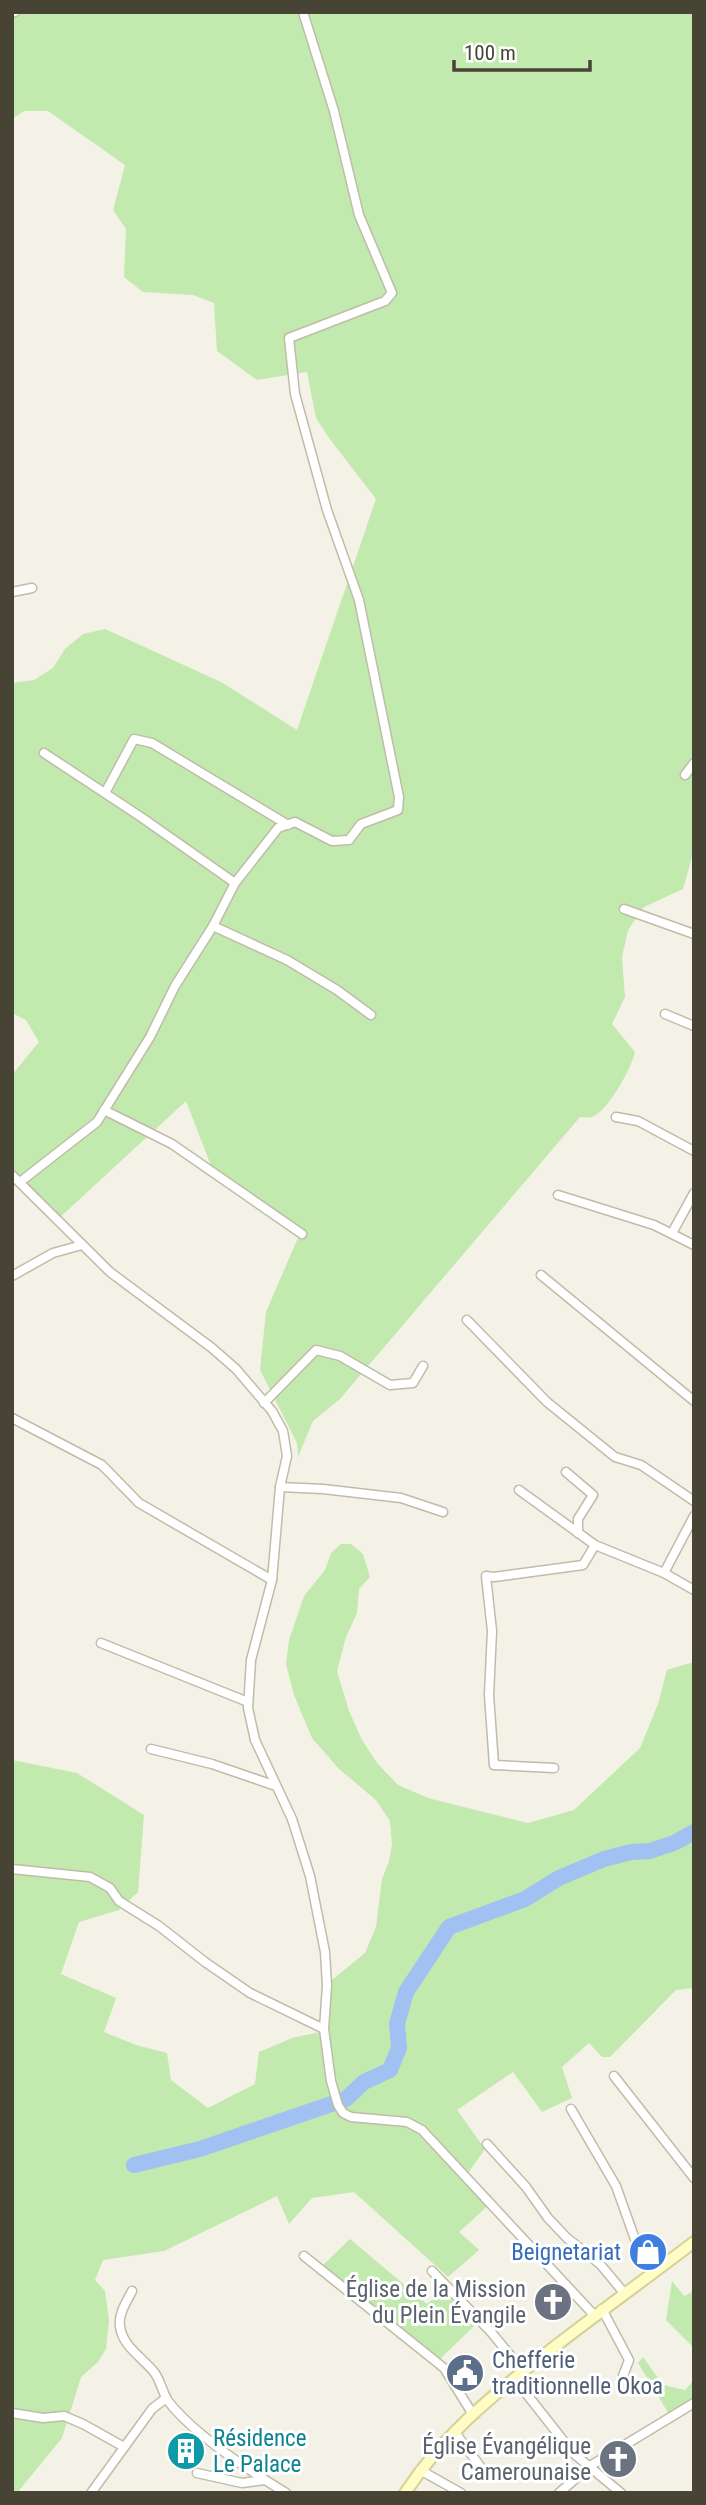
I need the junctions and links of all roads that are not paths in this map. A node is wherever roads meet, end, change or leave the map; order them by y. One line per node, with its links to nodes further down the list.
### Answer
1 (303, 12): 8 (street)
2 (32, 588): 3 (street)
3 (12, 592)
4 (44, 753): 7 (street)
5 (694, 763): 6 (street)
6 (685, 775)
7 (104, 793): 8 (street); 9 (street)
8 (288, 825): 9 (street)
9 (235, 883): 11 (street)
10 (624, 909): 12 (street)
11 (213, 926): 14 (street); 16 (street)
12 (694, 934)
13 (665, 1014): 15 (street)
14 (371, 1015)
15 (694, 1026)
16 (104, 1110): 20 (street); 24 (street)
17 (616, 1117): 18 (street)
18 (694, 1151)
19 (12, 1175): 20 (street)
20 (20, 1182): 25 (street)
21 (694, 1193): 23 (street)
22 (558, 1195): 23 (street)
23 (672, 1233): 26 (street)
24 (302, 1234)
25 (82, 1245): 28 (street); 32 (street)
26 (694, 1245)
27 (541, 1275): 31 (street)
28 (12, 1276)
29 (467, 1320): 37 (street)
30 (423, 1366): 32 (street)
31 (694, 1401)
32 (264, 1403): 35 (street)
33 (12, 1418): 43 (street)
34 (566, 1472): 40 (street)
35 (280, 1487): 38 (street); 43 (street)
36 (519, 1490): 40 (street)
37 (694, 1501)
38 (443, 1512)
39 (694, 1516): 42 (street)
40 (578, 1533): 41 (street)
41 (595, 1545): 42 (street); 48 (street)
42 (664, 1573): 44 (street)
43 (272, 1580): 46 (street)
44 (694, 1590)
45 (101, 1643): 46 (street)
46 (248, 1702): 49 (street)
47 (150, 1749): 49 (street)
48 (554, 1768)
49 (276, 1786): 51 (street)
50 (12, 1869): 51 (street)
51 (324, 2029): 62 (street)
52 (614, 2076): 55 (street)
53 (571, 2109): 59 (street)
54 (487, 2144): 61 (street)
55 (694, 2178)
56 (694, 2242): 59 (main road)
57 (304, 2256): 68 (street)
58 (432, 2271): 63 (street)
59 (655, 2271): 61 (main road)
60 (132, 2291): 65 (street)
61 (625, 2294): 62 (main road)
62 (598, 2312): 63 (main road); 64 (street)
63 (519, 2375): 68 (main road); 71 (street)
64 (623, 2376)
65 (166, 2398): 70 (street); 75 (street)
66 (694, 2403): 71 (street)
67 (12, 2413): 70 (street)
68 (472, 2413): 69 (main road)
69 (454, 2431): 72 (main road); 74 (street)
70 (124, 2447): 76 (street)
71 (590, 2466): 80 (street); 81 (street)
72 (420, 2470): 78 (main road); 79 (street)
73 (197, 2473): 75 (street)
74 (485, 2473)
75 (264, 2480): 77 (street)
76 (91, 2493)
77 (286, 2493)
78 (405, 2493)
79 (461, 2493)
80 (559, 2493)
81 (621, 2493)

